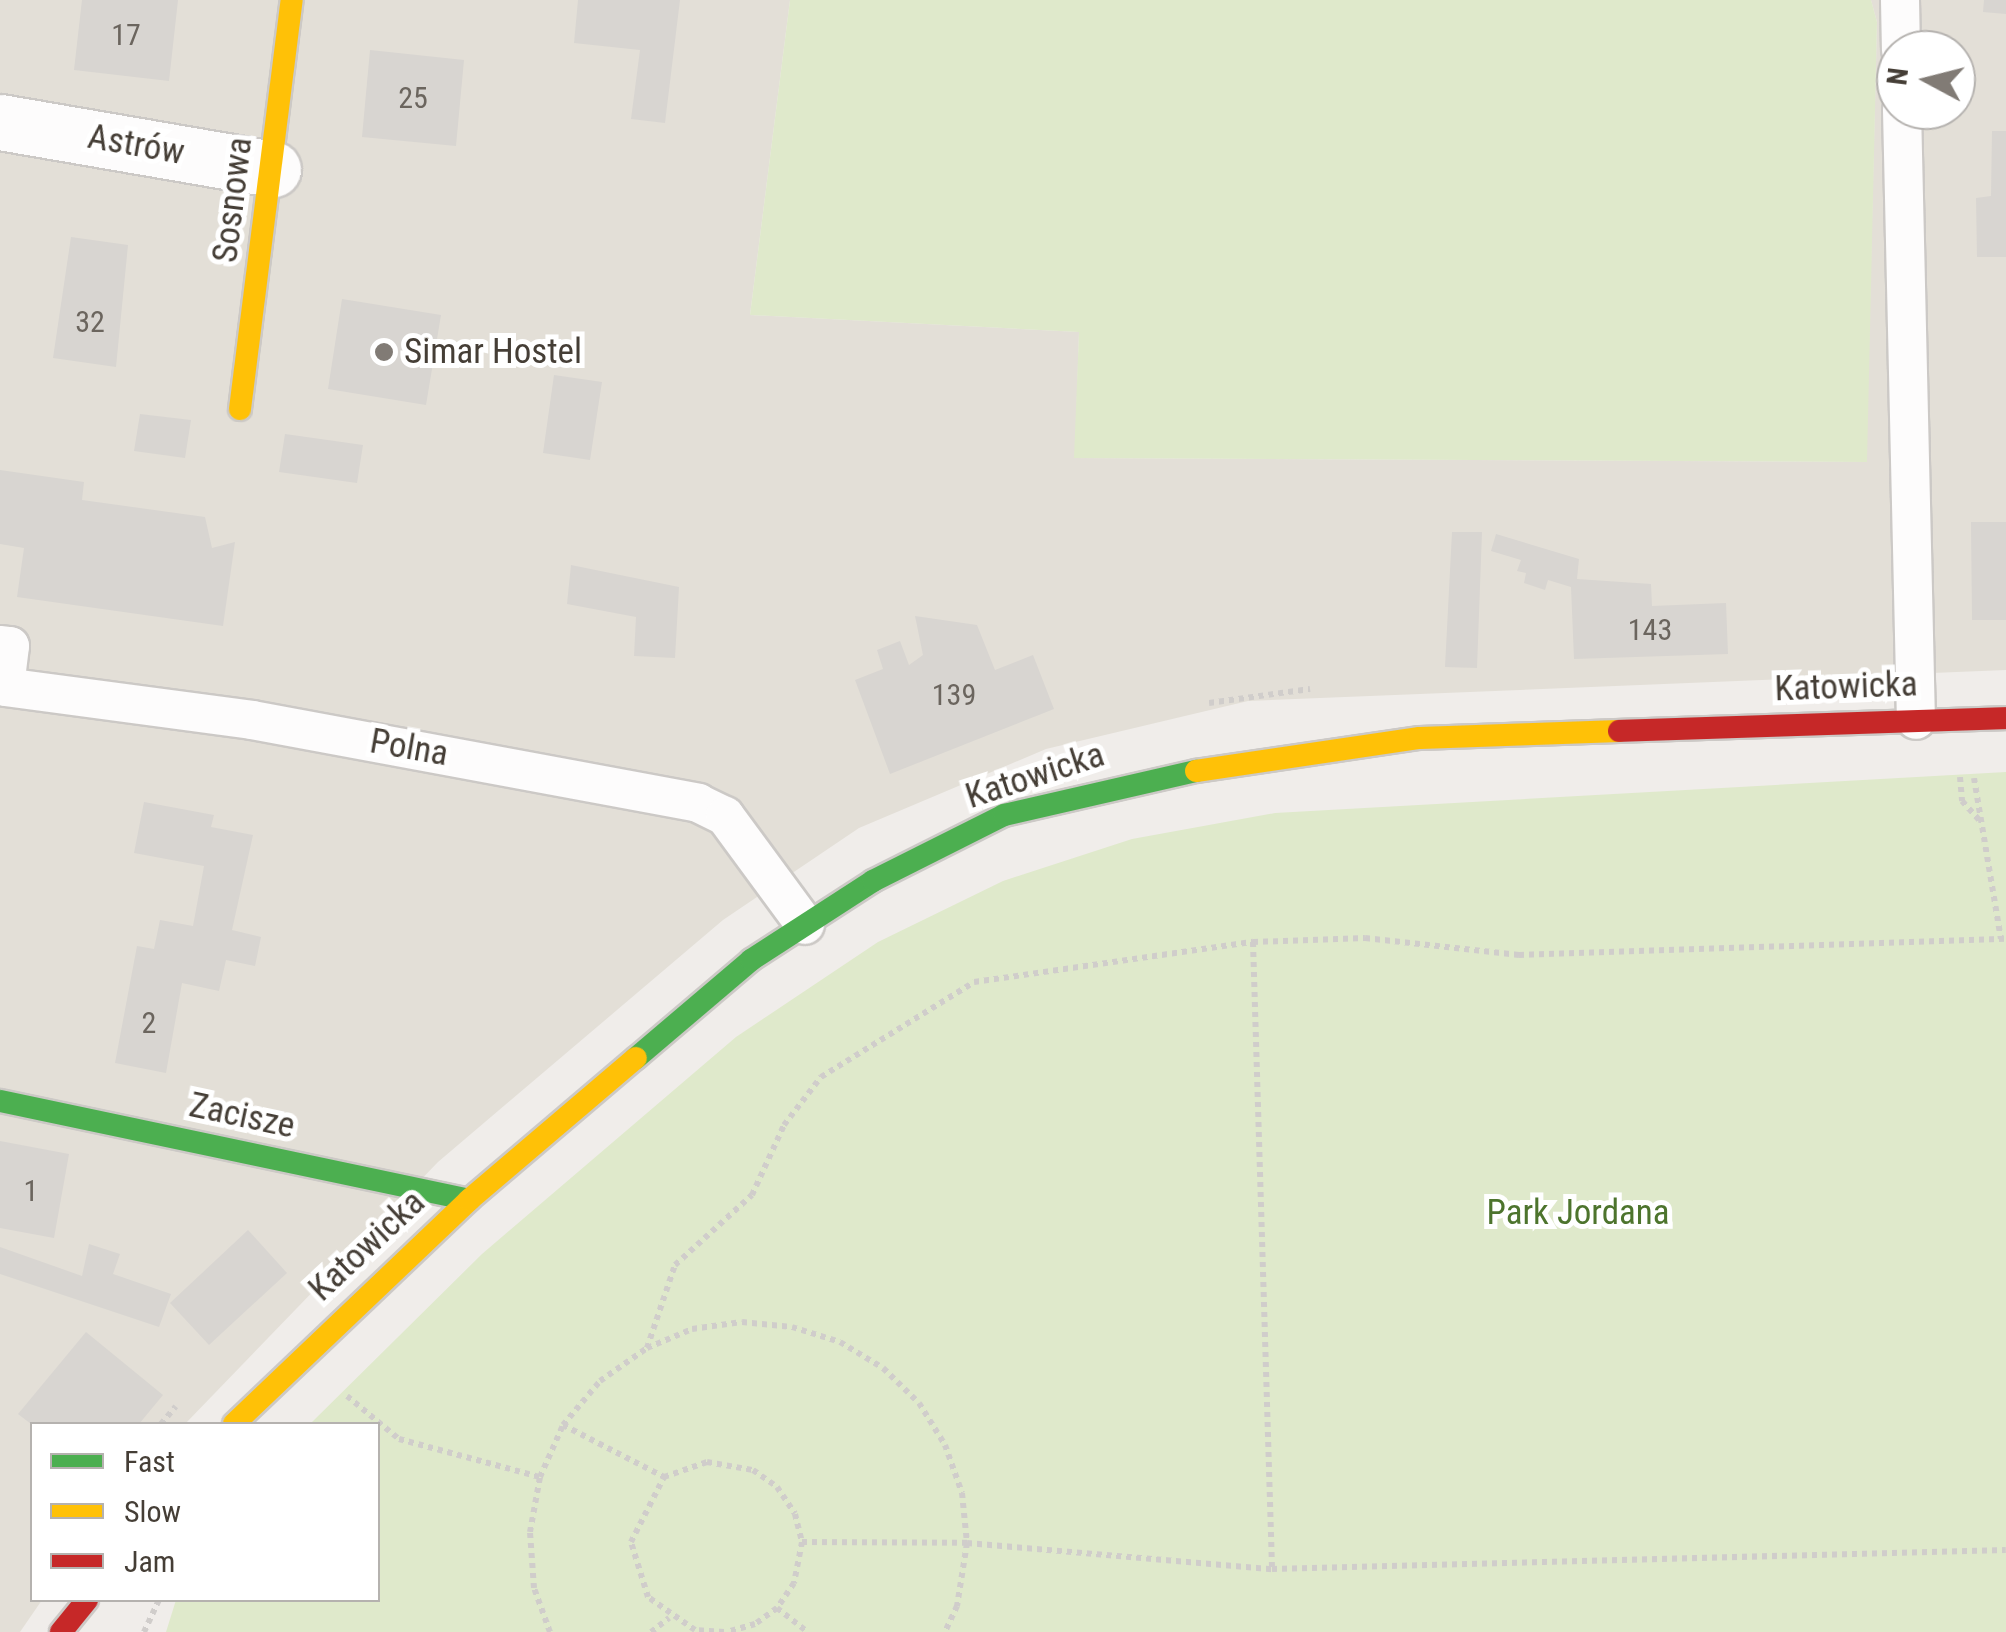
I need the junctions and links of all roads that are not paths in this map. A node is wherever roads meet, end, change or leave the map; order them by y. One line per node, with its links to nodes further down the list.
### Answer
1 (292, 0): 6 (street, Sosnowa)
2 (1900, 0): 3 (lane)
3 (1901, 30)
4 (0, 122): 6 (street, Astrów)
5 (1902, 130): 11 (lane)
6 (273, 169): 7 (street, Sosnowa)
7 (240, 409)
8 (0, 645): 9 (lane, Polna)
9 (2, 687): 12 (lane, Polna)
10 (2006, 718): 11 (street, Katowicka)
11 (1916, 720): 12 (street, Katowicka)
12 (804, 925): 14 (street, Katowicka)
13 (0, 1101): 14 (street, Zacisze)
14 (469, 1200): 15 (street, Katowicka)
15 (236, 1422)
16 (85, 1602): 17 (street)
17 (61, 1632)

